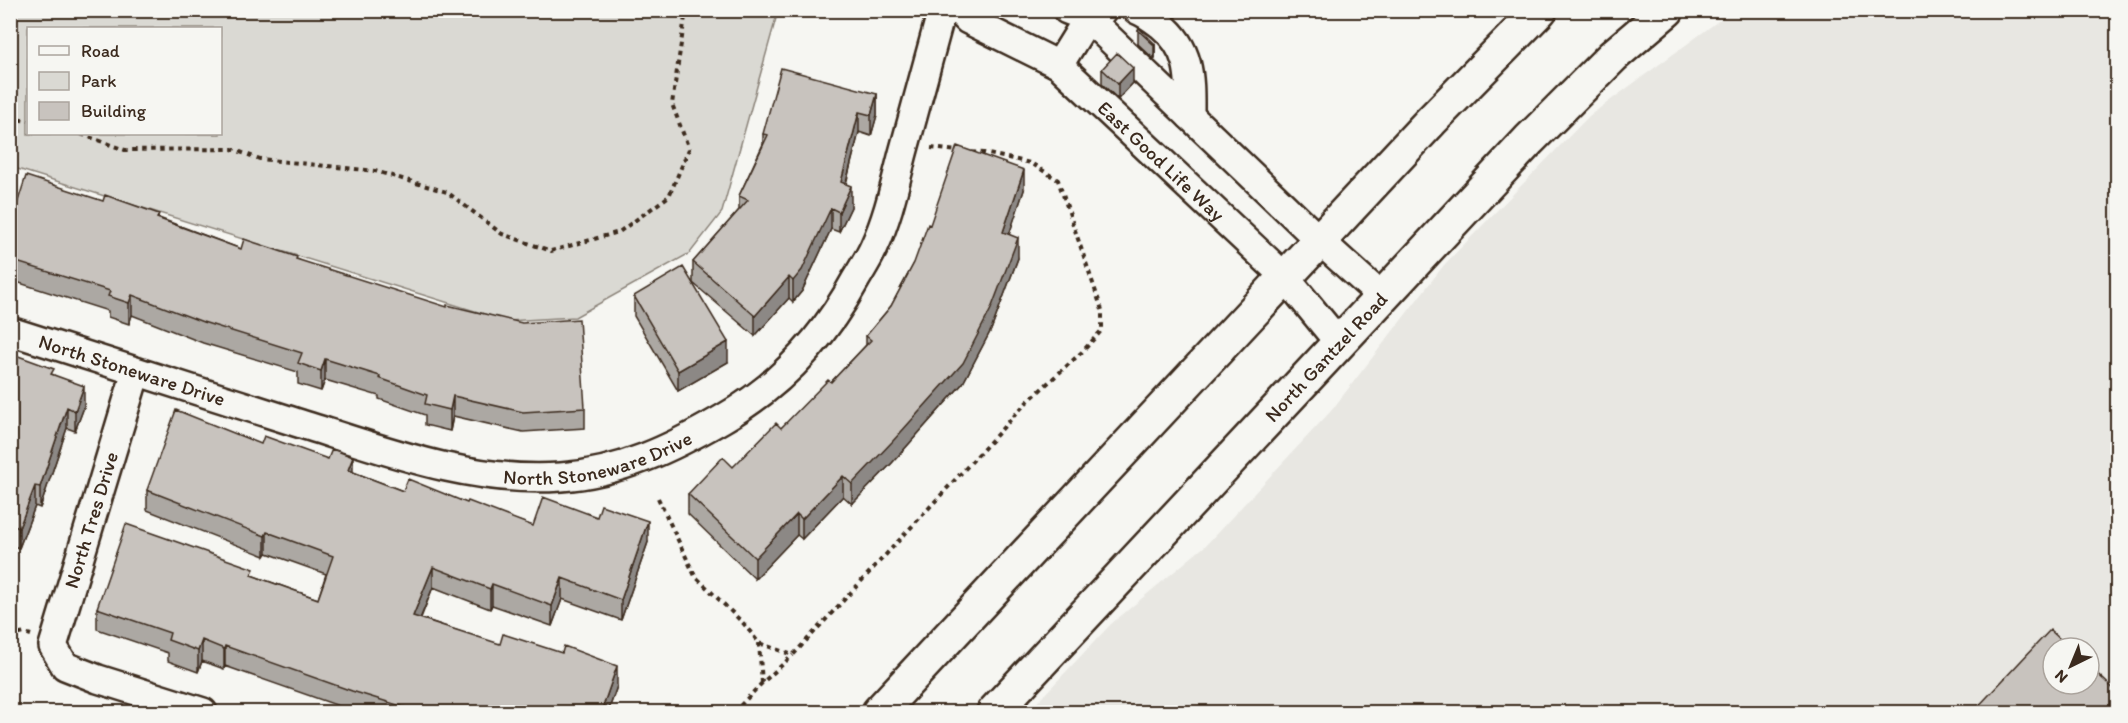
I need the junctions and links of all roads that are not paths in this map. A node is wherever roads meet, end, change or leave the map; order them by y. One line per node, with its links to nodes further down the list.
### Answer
1 (942, 10): 14 (street, North Stoneware Drive)
2 (958, 10): 7 (street, East Good Life Way)
3 (1137, 10): 8 (street)
4 (1540, 10): 9 (main road)
5 (1667, 10): 11 (main road, North Gantzel Road)
6 (1085, 13): 7 (street); 8 (street)
7 (1059, 64): 10 (street, East Good Life Way)
8 (1190, 116): 9 (street)
9 (1319, 240): 10 (main road); 11 (street)
10 (1285, 277): 13 (street, East Good Life Way); 16 (main road)
11 (1382, 297): 13 (main road, North Gantzel Road)
12 (10, 331): 14 (street, North Stoneware Drive)
13 (1340, 344): 17 (main road, North Gantzel Road)
14 (136, 372): 15 (street, North Tres Drive)
15 (203, 712)
16 (879, 712)
17 (994, 712)

